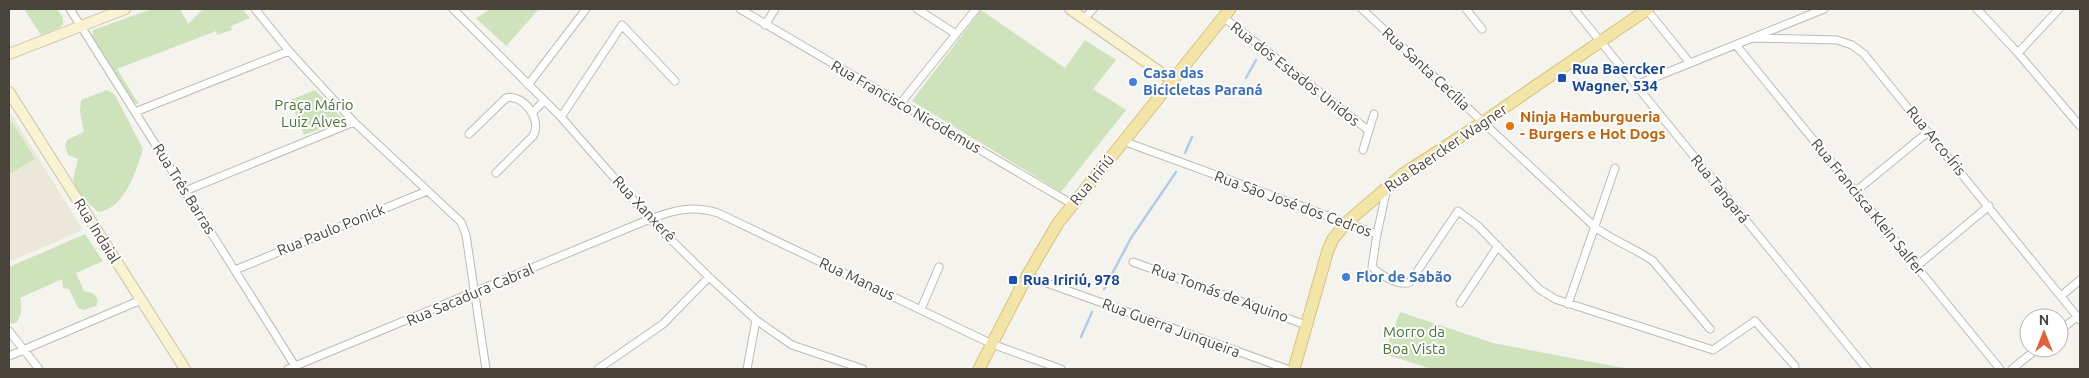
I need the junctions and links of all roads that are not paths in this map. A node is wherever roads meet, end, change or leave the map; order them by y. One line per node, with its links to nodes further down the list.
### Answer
1 (70, 9): 22 (street, Rua Três Barras)
2 (126, 9): 22 (street)
3 (255, 9): 28 (street)
4 (453, 9): 34 (street, Rua Xanxerê)
5 (586, 9): 34 (street)
6 (740, 9): 21 (street, Rua Francisco Nicodemus)
7 (775, 9): 21 (street)
8 (917, 9): 24 (street)
9 (976, 9): 24 (street)
10 (1070, 9): 20 (street)
11 (1093, 9): 20 (street)
12 (1362, 9): 44 (street, Rua Santa Cecília)
13 (1466, 9): 23 (street)
14 (1574, 9): 26 (street, Rua Tangará)
15 (1647, 9): 26 (main road, Rua Baercker Wagner); 31 (street)
16 (1824, 9): 25 (street)
17 (1977, 9): 29 (street)
18 (2059, 9): 29 (street)
19 (1226, 13): 33 (main road, Rua Iririú); 46 (street, Rua dos Estados Unidos)
20 (1084, 19): 33 (street)
21 (765, 25): 38 (street, Rua Francisco Nicodemus)
22 (81, 26): 30 (street); 39 (street, Rua Três Barras)
23 (1482, 29)
24 (956, 34): 38 (street)
25 (1752, 38): 27 (street); 47 (street, Rua Arco-Íris)
26 (1601, 42): 35 (street, Rua Tangará); 44 (main road, Rua Baercker Wagner)
27 (1736, 44): 31 (street); 56 (street, Rua Francisca Klein Salfer)
28 (289, 51): 39 (street); 43 (street)
29 (2018, 53): 45 (street)
30 (9, 54)
31 (1690, 63): 35 (street)
32 (675, 81): 42 (street)
33 (1173, 81): 49 (main road, Rua Iririú)
34 (528, 85): 37 (street, Rua Xanxerê)
35 (1636, 85): 98 (street, Rua Tangará)
36 (9, 92): 73 (street, Rua Indaial)
37 (544, 101): 40 (street); 42 (street, Rua Xanxerê)
38 (900, 104): 57 (street, Rua Francisco Nicodemus)
39 (135, 112): 54 (street, Rua Três Barras)
40 (532, 114): 48 (street); 52 (street)
41 (1374, 114): 46 (street)
42 (561, 117): 59 (street, Rua Xanxerê)
43 (354, 122): 54 (street); 55 (street)
44 (1483, 122): 53 (main road, Rua Baercker Wagner); 61 (street, Rua Santa Cecília)
45 (2080, 126)
46 (1368, 130): 50 (street)
47 (1928, 132): 56 (street); 58 (street, Rua Arco-Íris)
48 (469, 134)
49 (1123, 141): 57 (main road, Rua Iririú); 60 (street, Rua São José dos Cedros)
50 (1362, 150)
51 (1615, 168): 61 (street)
52 (496, 173)
53 (1388, 186): 60 (main road, Rua Baercker Wagner); 62 (street)
54 (185, 191): 67 (street, Rua Três Barras)
55 (427, 191): 67 (street, Rua Paulo Ponick); 71 (street)
56 (1856, 191): 65 (street, Rua Francisca Klein Salfer)
57 (1072, 204): 68 (main road, Rua Iririú)
58 (1989, 206): 65 (street); 72 (street, Rua Arco-Íris)
59 (650, 219): 69 (street, Rua Xanxerê); 71 (street, Rua Sacadura Cabral); 76 (street, Rua Manaus)
60 (1346, 223): 62 (street, Rua São José dos Cedros); 79 (main road, Rua Baercker Wagner)
61 (1595, 227): 75 (street); 80 (street, Rua Santa Cecília)
62 (1377, 234): 63 (street, Rua São José dos Cedros)
63 (1498, 246): 74 (street); 75 (street, Rua São José dos Cedros)
64 (1133, 262): 79 (street, Rua Tomás de Aquino)
65 (1917, 266): 99 (street, Rua Francisca Klein Salfer)
66 (939, 267): 76 (street)
67 (235, 270): 87 (street, Rua Três Barras)
68 (1027, 276): 82 (main road, Rua Iririú); 96 (street, Rua Guerra Junqueira)
69 (709, 278): 78 (street, Rua Xanxerê); 91 (street)
70 (2080, 280): 72 (street)
71 (474, 293): 87 (street, Rua Sacadura Cabral); 90 (street)
72 (2061, 296): 77 (street, Rua Arco-Íris)
73 (140, 300): 83 (street); 89 (street, Rua Indaial)
74 (1460, 303)
75 (1568, 304): 86 (street, Rua São José dos Cedros)
76 (921, 309): 82 (street, Rua Manaus)
77 (2079, 318)
78 (756, 320): 92 (street); 93 (street, Rua Xanxerê)
79 (1306, 325): 97 (main road, Rua Baercker Wagner)
80 (1710, 329)
81 (9, 331): 83 (street)
82 (992, 344): 94 (main road, Rua Iririú); 95 (street, Rua Manaus)
83 (24, 349): 84 (street); 88 (street)
84 (9, 356)
85 (2026, 358): 100 (street)
86 (1795, 366)
87 (294, 368)
88 (39, 369)
89 (185, 369)
90 (486, 369)
91 (598, 369)
92 (747, 369)
93 (863, 369)
94 (979, 369)
95 (1062, 369)
96 (1287, 369)
97 (1294, 369)
98 (1867, 369)
99 (2000, 369)
100 (2012, 369)

